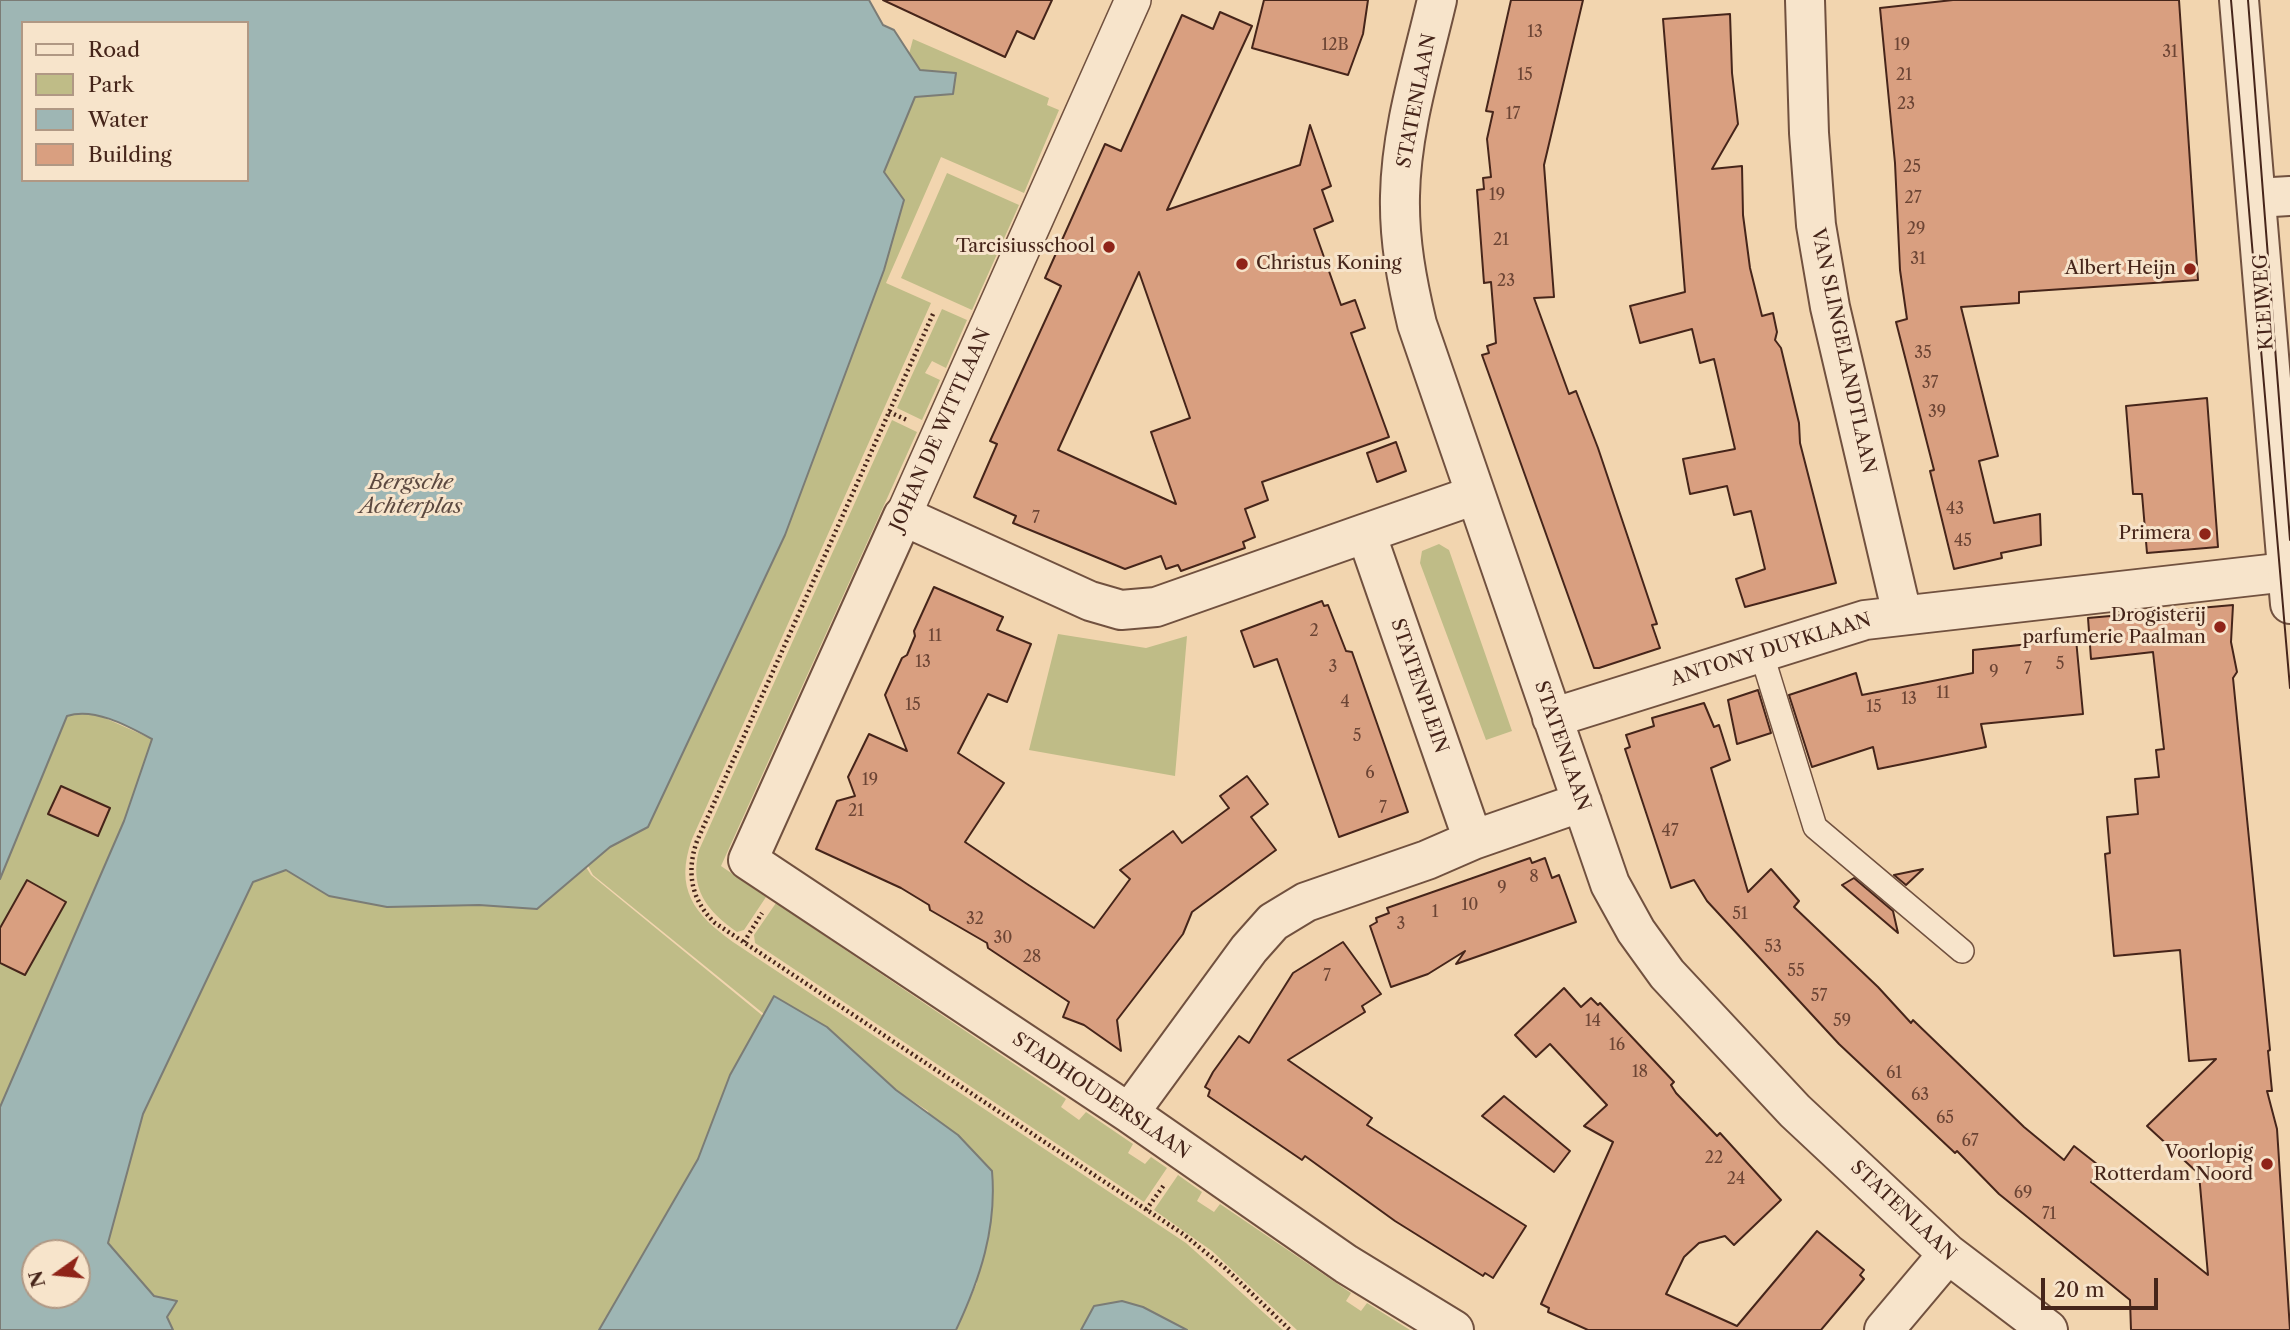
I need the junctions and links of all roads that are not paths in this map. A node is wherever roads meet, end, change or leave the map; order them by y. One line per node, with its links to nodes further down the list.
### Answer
1 (1133, 0): 7 (street, JOHAN DE WITTLAAN)
2 (1437, 0): 6 (street, STATENLAAN)
3 (1805, 0): 10 (street, VAN SLINGELANDTLAAN)
4 (2239, 0): 5 (street, KLEIWEG)
5 (2273, 197): 9 (street, KLEIWEG)
6 (1475, 495): 8 (street); 12 (street, STATENLAAN)
7 (903, 516): 8 (street); 15 (street, JOHAN DE WITTLAAN)
8 (1366, 533): 14 (street, STATENPLEIN)
9 (2289, 588): 10 (street, ANTONY DUYKLAAN)
10 (1902, 614): 11 (street, ANTONY DUYKLAAN)
11 (1761, 652): 12 (street, ANTONY DUYKLAAN); 16 (lane)
12 (1552, 718): 13 (street, STATENLAAN)
13 (1582, 802): 14 (street); 18 (street, STATENLAAN)
14 (1473, 840): 17 (street)
15 (748, 860): 17 (street, STADHOUDERSLAAN)
16 (1962, 951)
17 (1129, 1113): 19 (street, STADHOUDERSLAAN)
18 (1948, 1254): 20 (street); 21 (street, STATENLAAN)
19 (1454, 1330)
20 (1884, 1330)
21 (2048, 1330)

